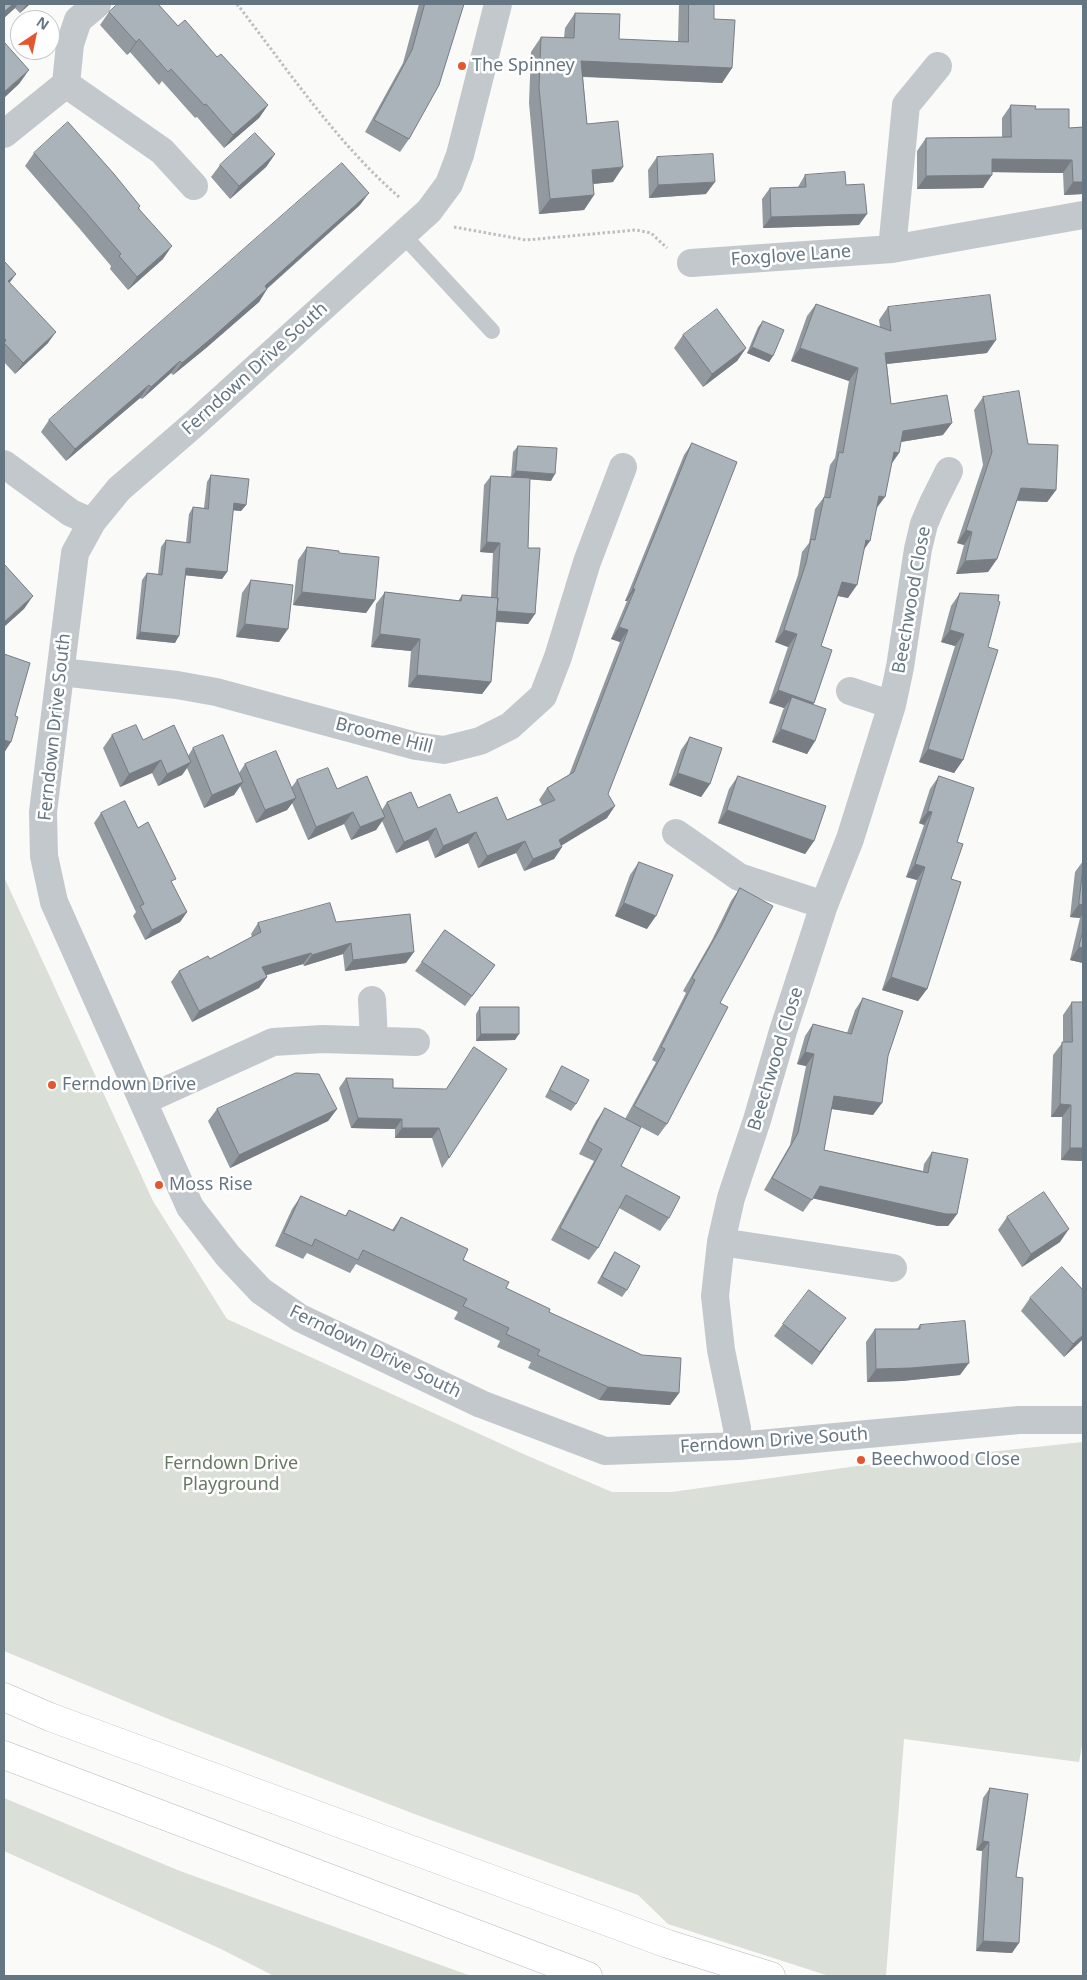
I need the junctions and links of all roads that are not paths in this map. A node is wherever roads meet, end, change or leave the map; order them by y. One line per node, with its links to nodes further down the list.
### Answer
1 (97, 4): 4 (street)
2 (498, 4): 8 (street, Ferndown Drive South)
3 (938, 66): 9 (street)
4 (66, 84): 5 (street); 6 (street)
5 (4, 134)
6 (194, 186)
7 (1083, 215): 9 (street, Foxglove Lane)
8 (403, 235): 11 (lane); 15 (street, Ferndown Drive South)
9 (892, 250): 10 (street, Foxglove Lane)
10 (691, 263)
11 (492, 331)
12 (4, 464): 15 (street)
13 (623, 467): 16 (street, Broome Hill)
14 (949, 471): 18 (street, Beechwood Close)
15 (92, 522): 16 (street, Ferndown Drive South)
16 (61, 672): 24 (street, Ferndown Drive South)
17 (850, 690): 18 (street)
18 (892, 704): 20 (street, Beechwood Close)
19 (676, 833): 20 (street)
20 (824, 905): 25 (street, Beechwood Close)
21 (372, 1000): 22 (street)
22 (374, 1040): 23 (street); 24 (street)
23 (416, 1042)
24 (143, 1101): 28 (street, Ferndown Drive South)
25 (721, 1242): 26 (street); 28 (street, Beechwood Close)
26 (893, 1268)
27 (1083, 1420): 28 (street, Ferndown Drive South)
28 (738, 1446)
29 (4, 1697): 32 (highway)
30 (4, 1755): 31 (highway)
31 (588, 1976)
32 (771, 1976)

